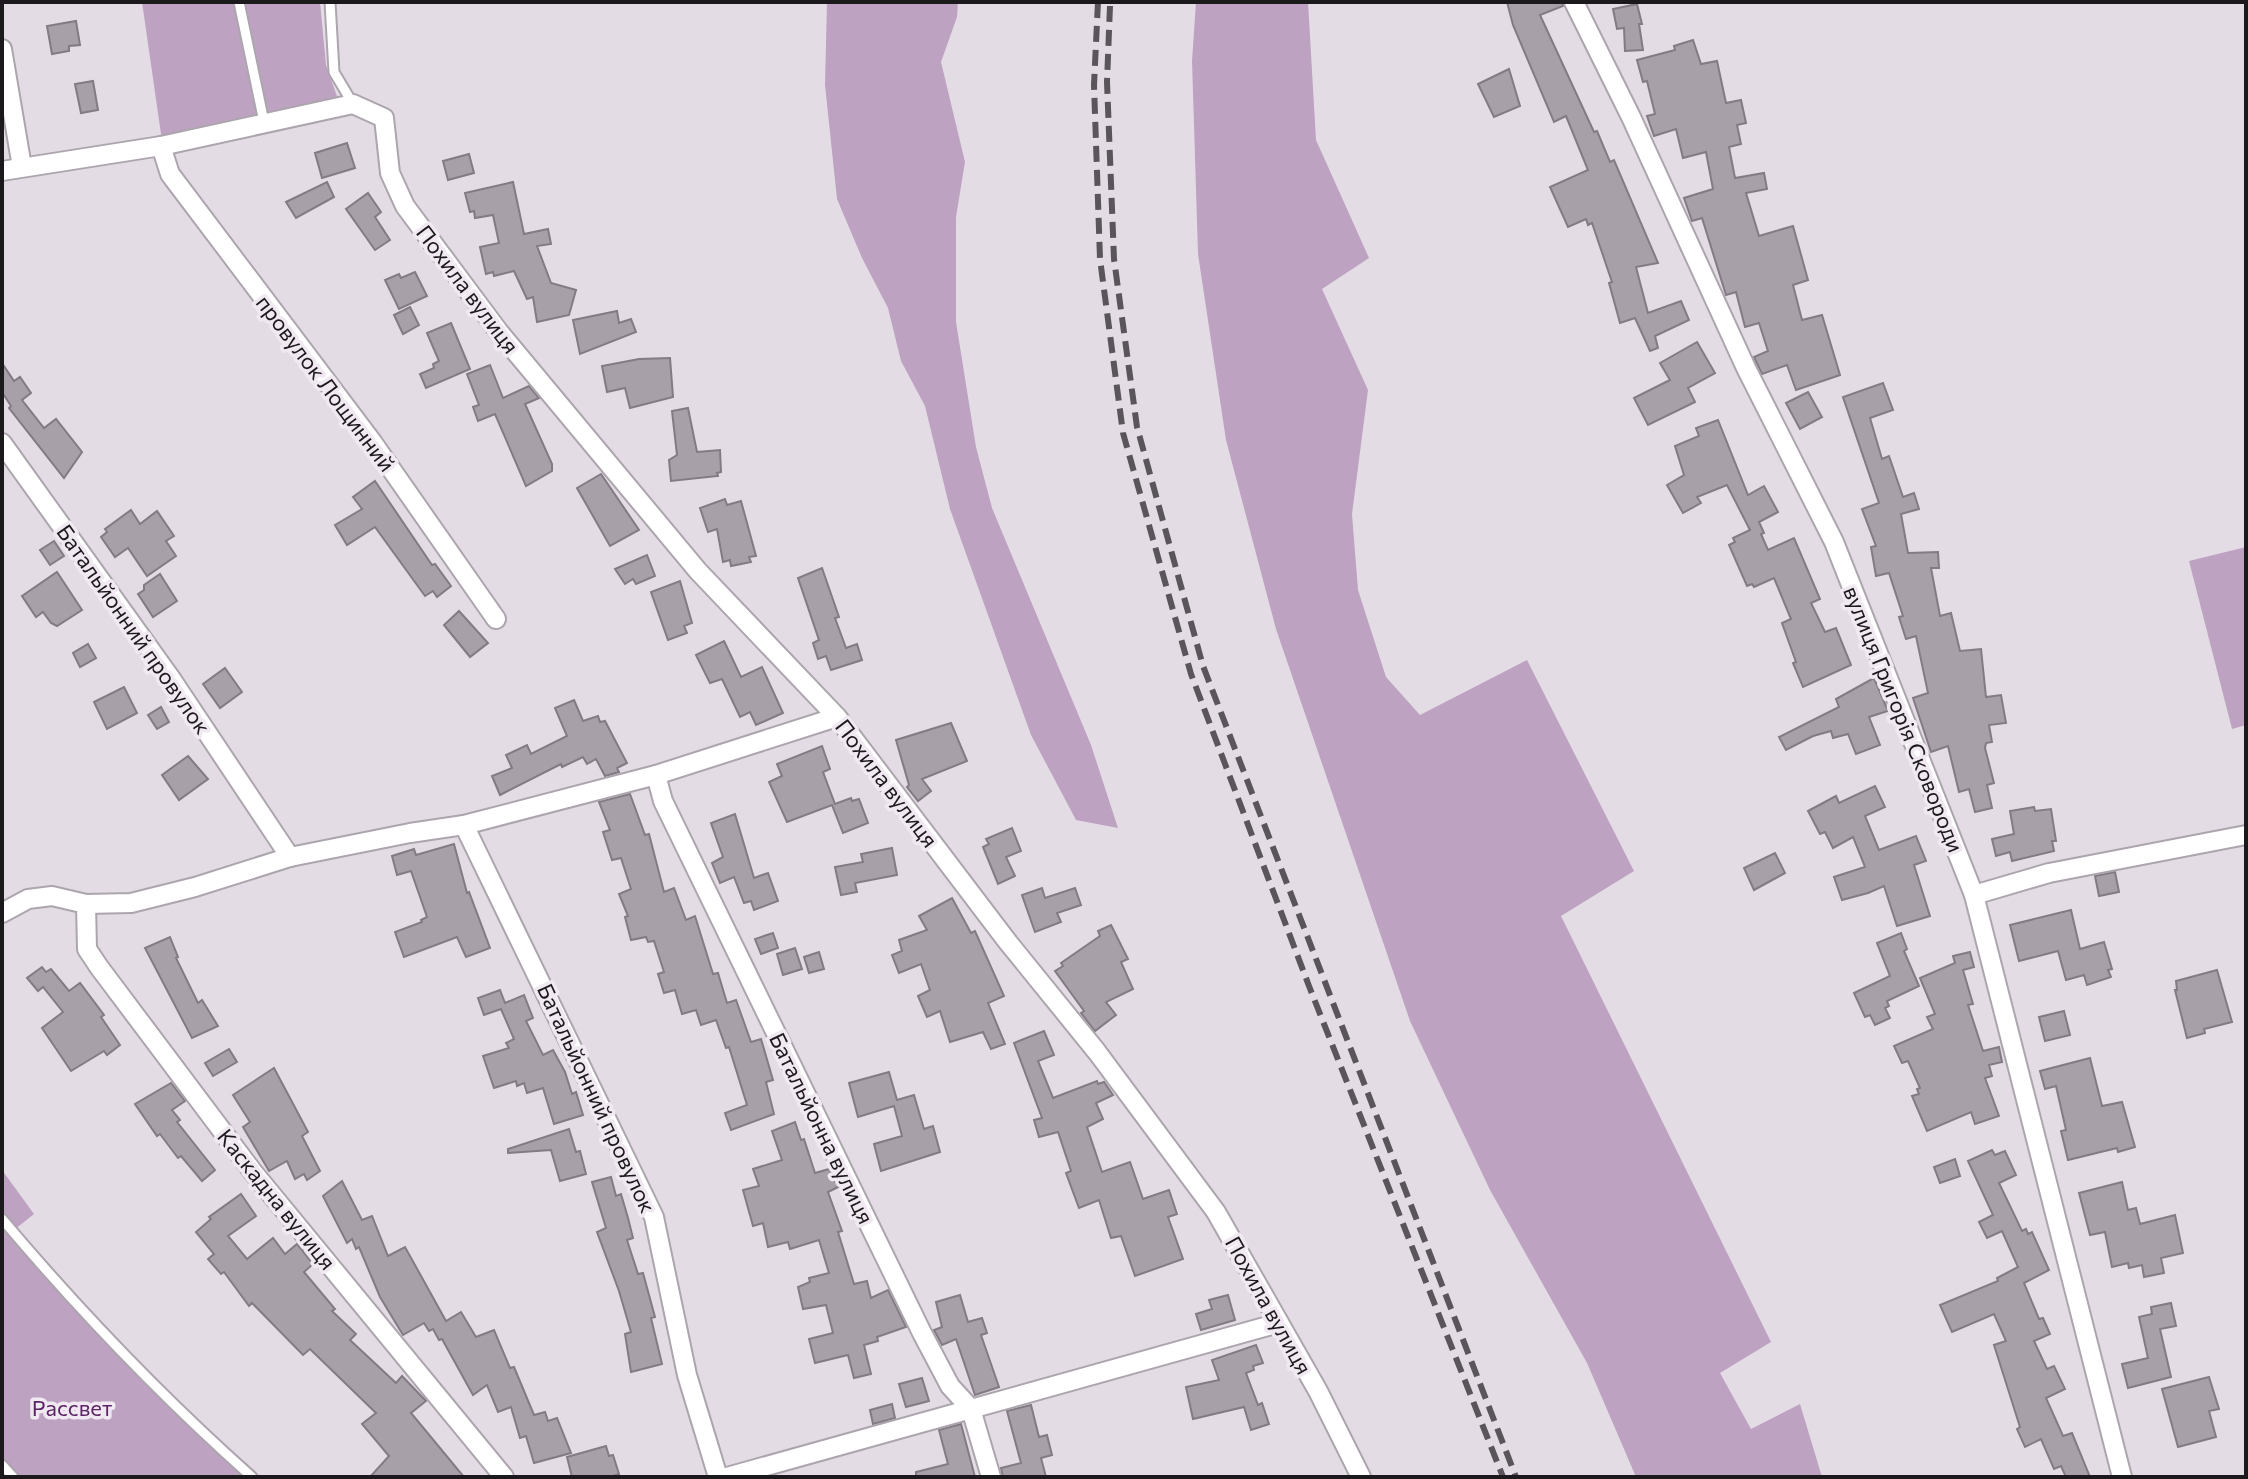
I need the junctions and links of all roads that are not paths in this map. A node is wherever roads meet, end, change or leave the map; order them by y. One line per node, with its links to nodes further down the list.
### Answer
1 (239, 2): 6 (lane)
2 (330, 2): 5 (lane)
3 (1574, 2): 17 (street, вулиця Григорія Сковороди)
4 (2, 49): 8 (street)
5 (353, 104): 6 (street); 12 (street, Похила вулиця)
6 (264, 122): 7 (street)
7 (161, 146): 8 (street); 11 (street, провулок Лощинний)
8 (22, 167): 9 (street)
9 (2, 171)
10 (2, 443): 16 (street, Батальйонний провулок)
11 (496, 619)
12 (837, 717): 13 (street); 21 (street, Похила вулиця)
13 (656, 775): 14 (street); 22 (street, Батальйонна вулиця)
14 (464, 825): 16 (street); 27 (street, Батальйонний провулок)
15 (2246, 835): 17 (street)
16 (290, 857): 18 (street)
17 (1974, 895): 31 (street, вулиця Григорія Сковороди)
18 (86, 904): 19 (street); 26 (street, Каскадна вулиця)
19 (2, 913)
20 (2, 1219): 25 (lane)
21 (1279, 1323): 22 (street); 30 (street, Похила вулиця)
22 (971, 1409): 28 (street); 29 (street, Батальйонна вулиця)
23 (2, 1465): 24 (lane)
24 (13, 1477)
25 (252, 1477)
26 (504, 1477)
27 (718, 1477)
28 (727, 1477)
29 (991, 1477)
30 (1361, 1477)
31 (2122, 1477)

